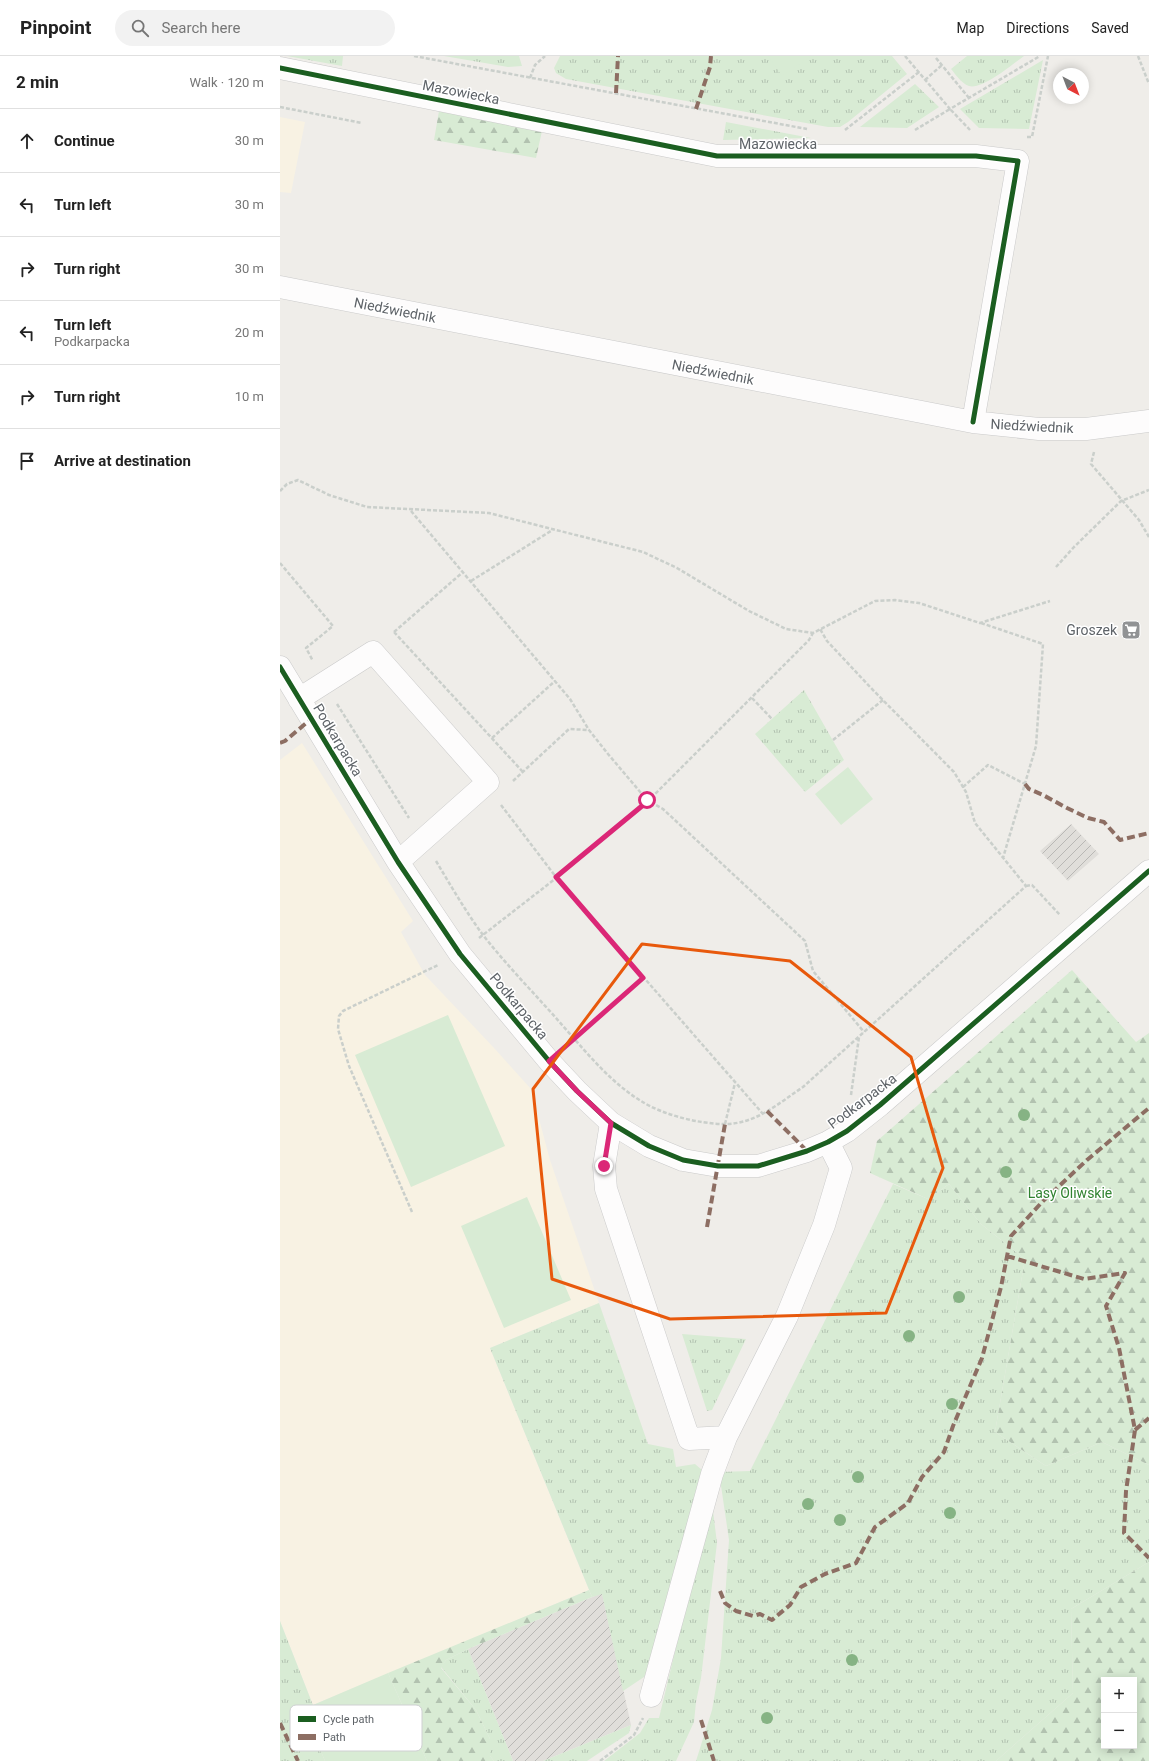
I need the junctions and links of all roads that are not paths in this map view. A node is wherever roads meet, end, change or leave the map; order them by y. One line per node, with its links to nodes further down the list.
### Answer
1 (280, 68): 4 (street, Mazowiecka)
2 (280, 287): 4 (street, Niedźwiednik)
3 (1149, 421): 4 (street, Niedźwiednik)
4 (973, 422)
5 (280, 667): 6 (street, Podkarpacka)
6 (299, 699): 7 (street, Podkarpacka); 7 (street)
7 (398, 862): 9 (street, Podkarpacka)
8 (1149, 871): 10 (street, Podkarpacka)
9 (611, 1123): 10 (street, Podkarpacka); 11 (street)
10 (828, 1142): 11 (street)
11 (726, 1437): 12 (street)
12 (651, 1696)

